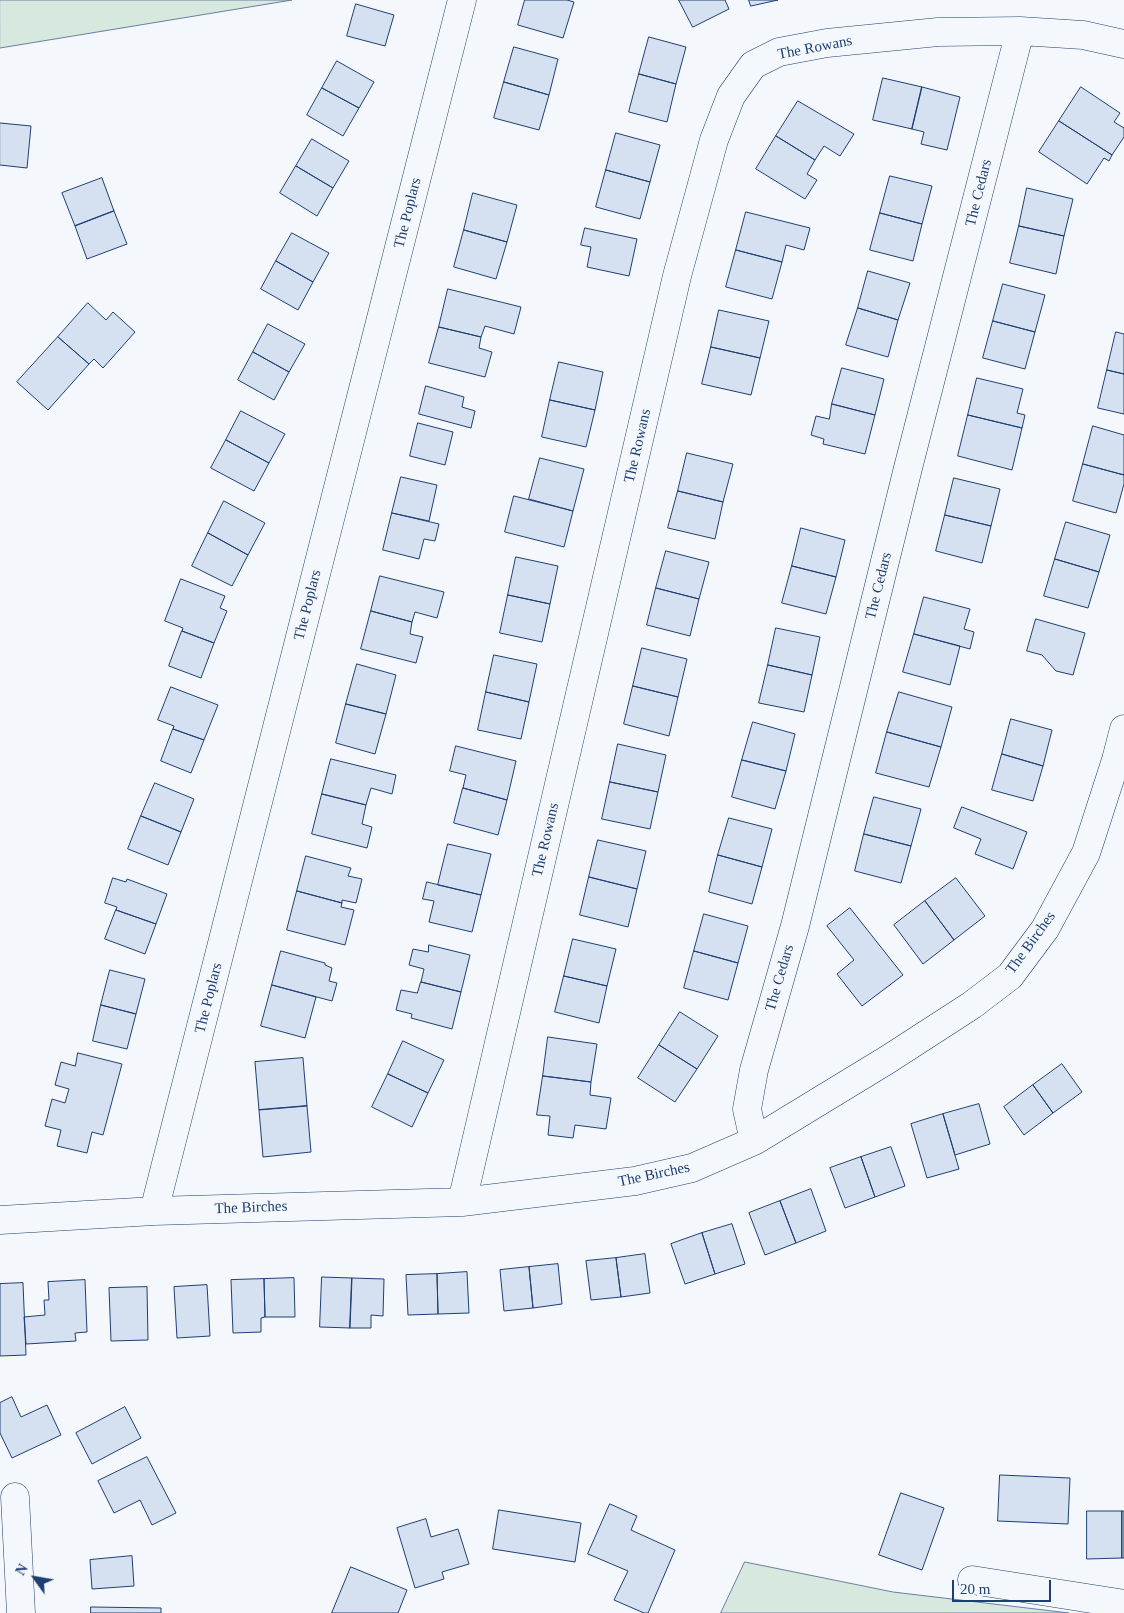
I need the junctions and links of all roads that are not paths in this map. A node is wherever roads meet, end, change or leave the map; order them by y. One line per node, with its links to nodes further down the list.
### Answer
1 (462, 0): 7 (street, The Poplars)
2 (1020, 31): 3 (street, The Rowans); 5 (street, The Cedars); 6 (street, The Rowans)
3 (1124, 44)
4 (1124, 729): 5 (street, The Birches)
5 (754, 1140): 6 (street, The Birches)
6 (462, 1202): 7 (street, The Birches)
7 (154, 1211): 8 (street, The Birches)
8 (0, 1220)
9 (15, 1497): 12 (street)
10 (972, 1580): 11 (street)
11 (1124, 1604)
12 (21, 1613)

